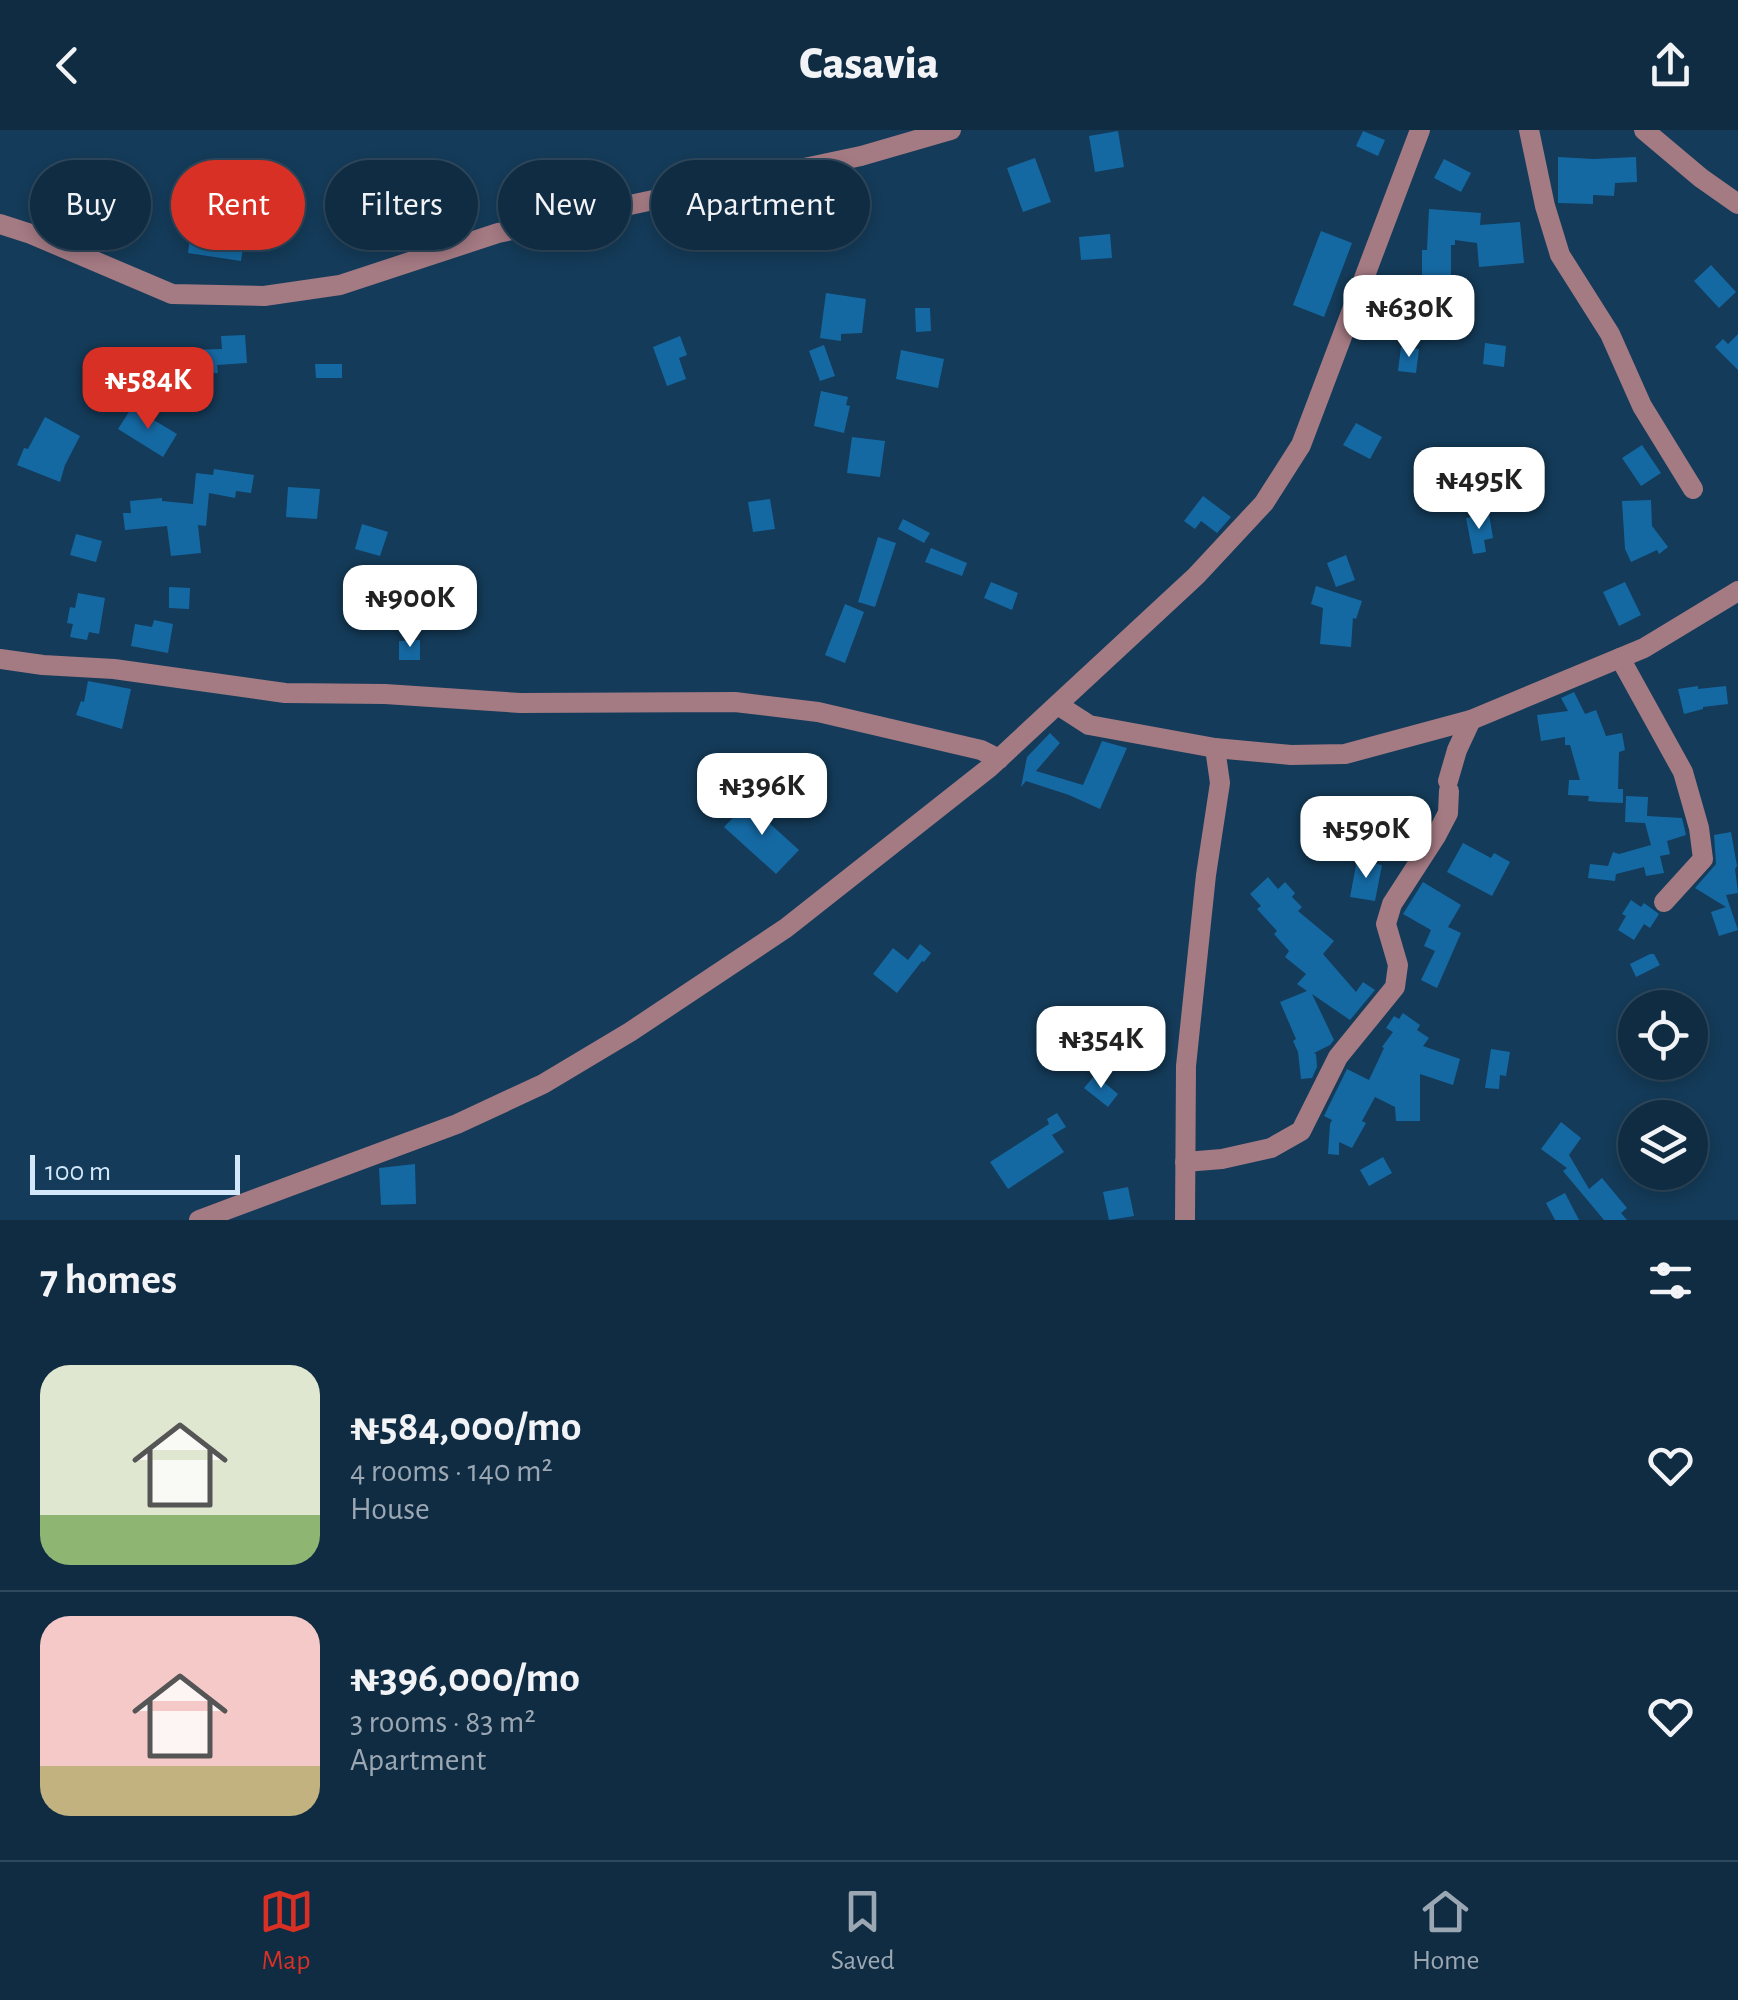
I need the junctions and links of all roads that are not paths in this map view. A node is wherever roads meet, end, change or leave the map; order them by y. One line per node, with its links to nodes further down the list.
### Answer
1 (951, 130): 6 (street)
2 (1420, 130): 11 (street)
3 (1529, 130): 7 (street)
4 (1644, 130): 5 (street)
5 (1738, 204)
6 (0, 224)
7 (1693, 488)
8 (1738, 591): 9 (street)
9 (1620, 658): 12 (street); 15 (street)
10 (0, 660): 14 (street)
11 (1058, 705): 13 (street); 14 (street)
12 (1472, 720): 13 (street); 16 (street)
13 (1215, 748): 16 (street)
14 (999, 759): 17 (street)
15 (1664, 902)
16 (1185, 1162): 18 (street)
17 (200, 1220)
18 (1185, 1220)

